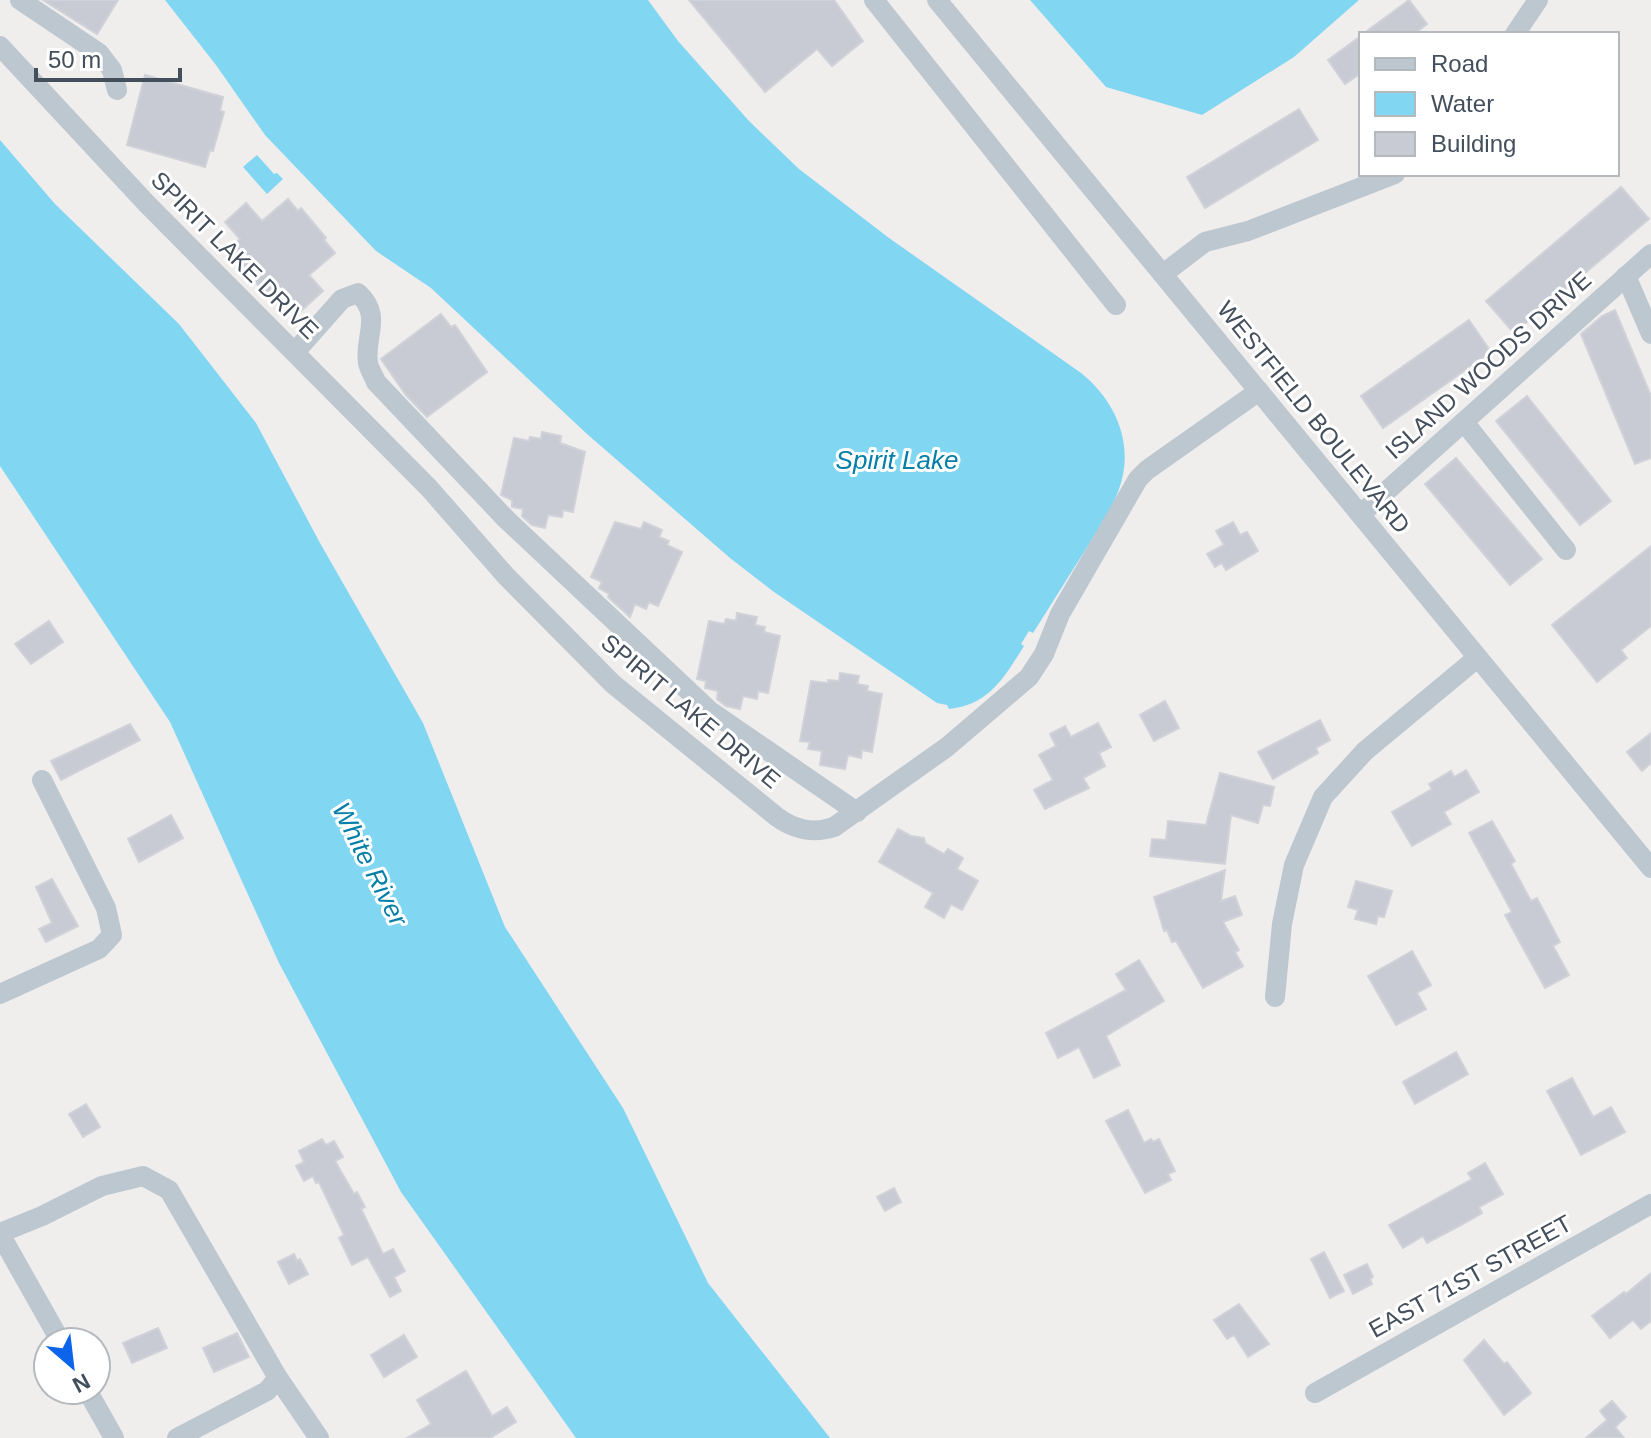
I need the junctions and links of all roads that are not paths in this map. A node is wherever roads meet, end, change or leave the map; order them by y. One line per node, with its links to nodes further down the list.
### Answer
1 (20, 0): 7 (street)
2 (874, 0): 12 (street)
3 (937, 0): 10 (street, WESTFIELD BOULEVARD)
4 (1538, 0): 5 (street)
5 (1516, 32)
6 (0, 46): 14 (street, SPIRIT LAKE DRIVE)
7 (117, 90)
8 (1390, 176): 10 (street)
9 (1651, 254): 11 (street, ISLAND WOODS DRIVE)
10 (1163, 274): 15 (street, WESTFIELD BOULEVARD)
11 (1626, 276): 13 (street); 16 (street, ISLAND WOODS DRIVE)
12 (1116, 305)
13 (1651, 334)
14 (295, 352): 21 (street, SPIRIT LAKE DRIVE); 21 (street)
15 (1259, 391): 17 (street, WESTFIELD BOULEVARD); 21 (street, SPIRIT LAKE DRIVE)
16 (1464, 422): 17 (street, ISLAND WOODS DRIVE); 18 (street)
17 (1361, 514): 19 (street, WESTFIELD BOULEVARD)
18 (1566, 550)
19 (1477, 658): 22 (street, WESTFIELD BOULEVARD); 24 (street)
20 (42, 780): 23 (street)
21 (857, 812)
22 (1651, 868)
23 (0, 994)
24 (1275, 997)
25 (1651, 1204): 29 (street, EAST 71ST STREET)
26 (0, 1233): 27 (street); 28 (street)
27 (52, 1326)
28 (278, 1378): 32 (street); 33 (street)
29 (1315, 1393)
30 (96, 1406): 31 (street)
31 (114, 1438)
32 (177, 1438)
33 (319, 1438)

